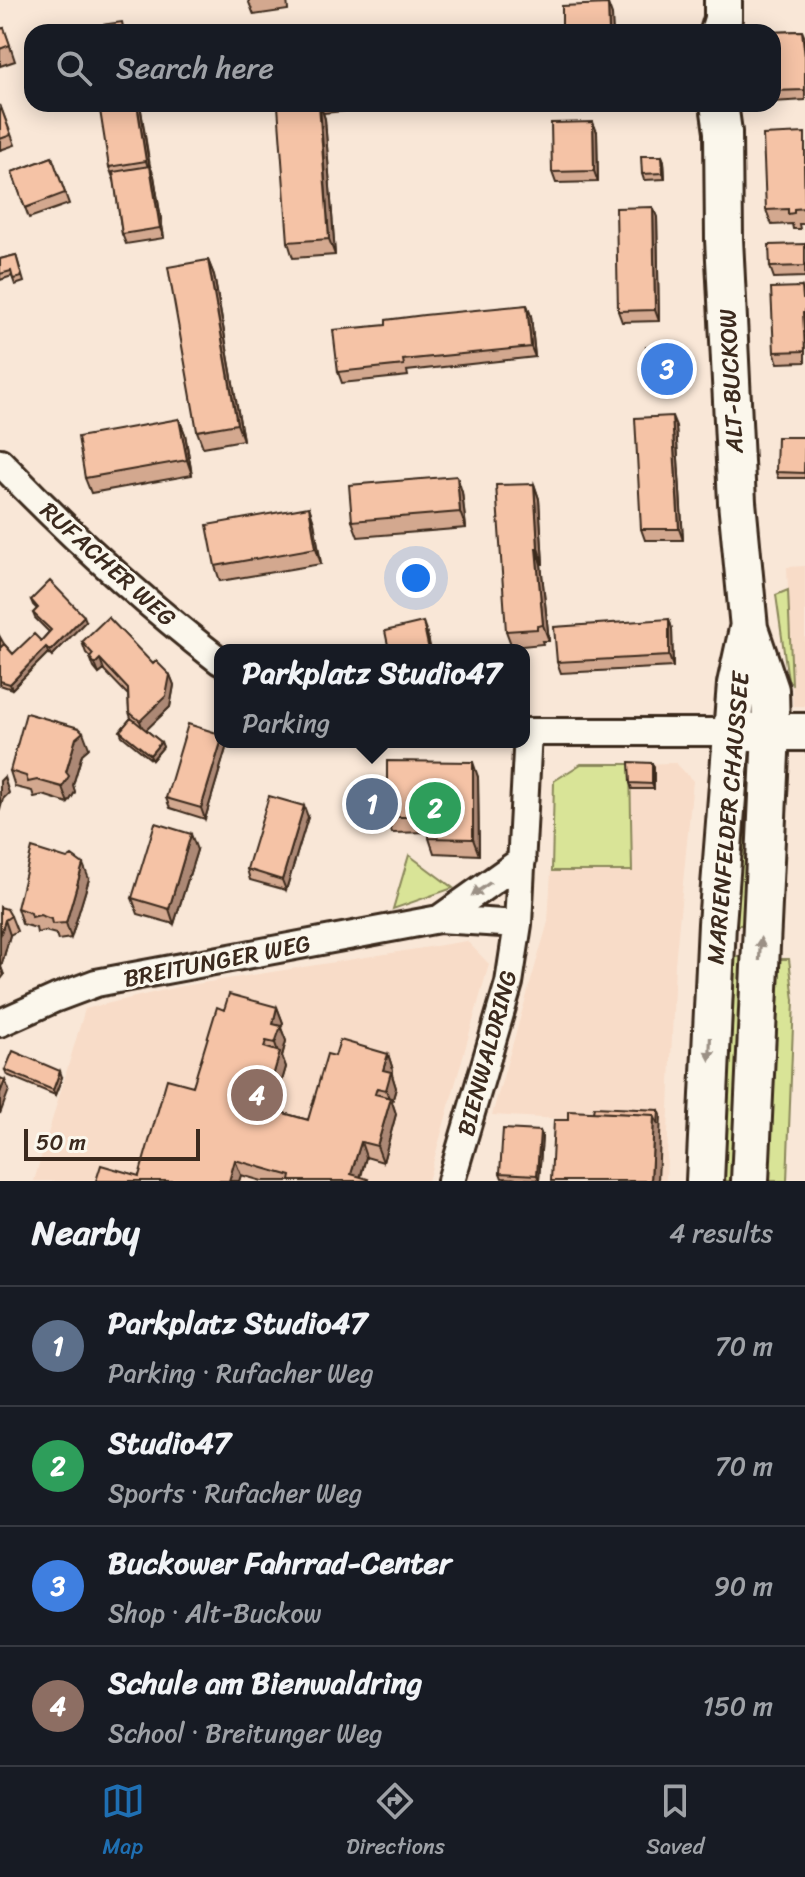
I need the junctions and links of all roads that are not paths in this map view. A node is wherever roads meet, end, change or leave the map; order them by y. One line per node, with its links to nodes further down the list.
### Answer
1 (724, 113): 3 (main road, ALT-BUCKOW)
2 (0, 462): 4 (street, RUFACHER WEG)
3 (749, 628): 6 (main road, MARIENFELDER CHAUSSEE); 7 (main road, MARIENFELDER CHAUSSEE)
4 (214, 656)
5 (530, 732): 6 (street)
6 (733, 732): 7 (main road); 14 (main road, MARIENFELDER CHAUSSEE, one-way to 14)
7 (788, 732): 15 (main road, MARIENFELDER CHAUSSEE, one-way to 7)
8 (526, 748): 9 (street)
9 (522, 860): 10 (street, BREITUNGER WEG, one-way to 10); 11 (street)
10 (439, 919): 11 (street, BREITUNGER WEG); 12 (street, BREITUNGER WEG)
11 (518, 924): 13 (street, BIENWALDRING)
12 (0, 1023)
13 (451, 1181)
14 (705, 1181)
15 (750, 1181)

